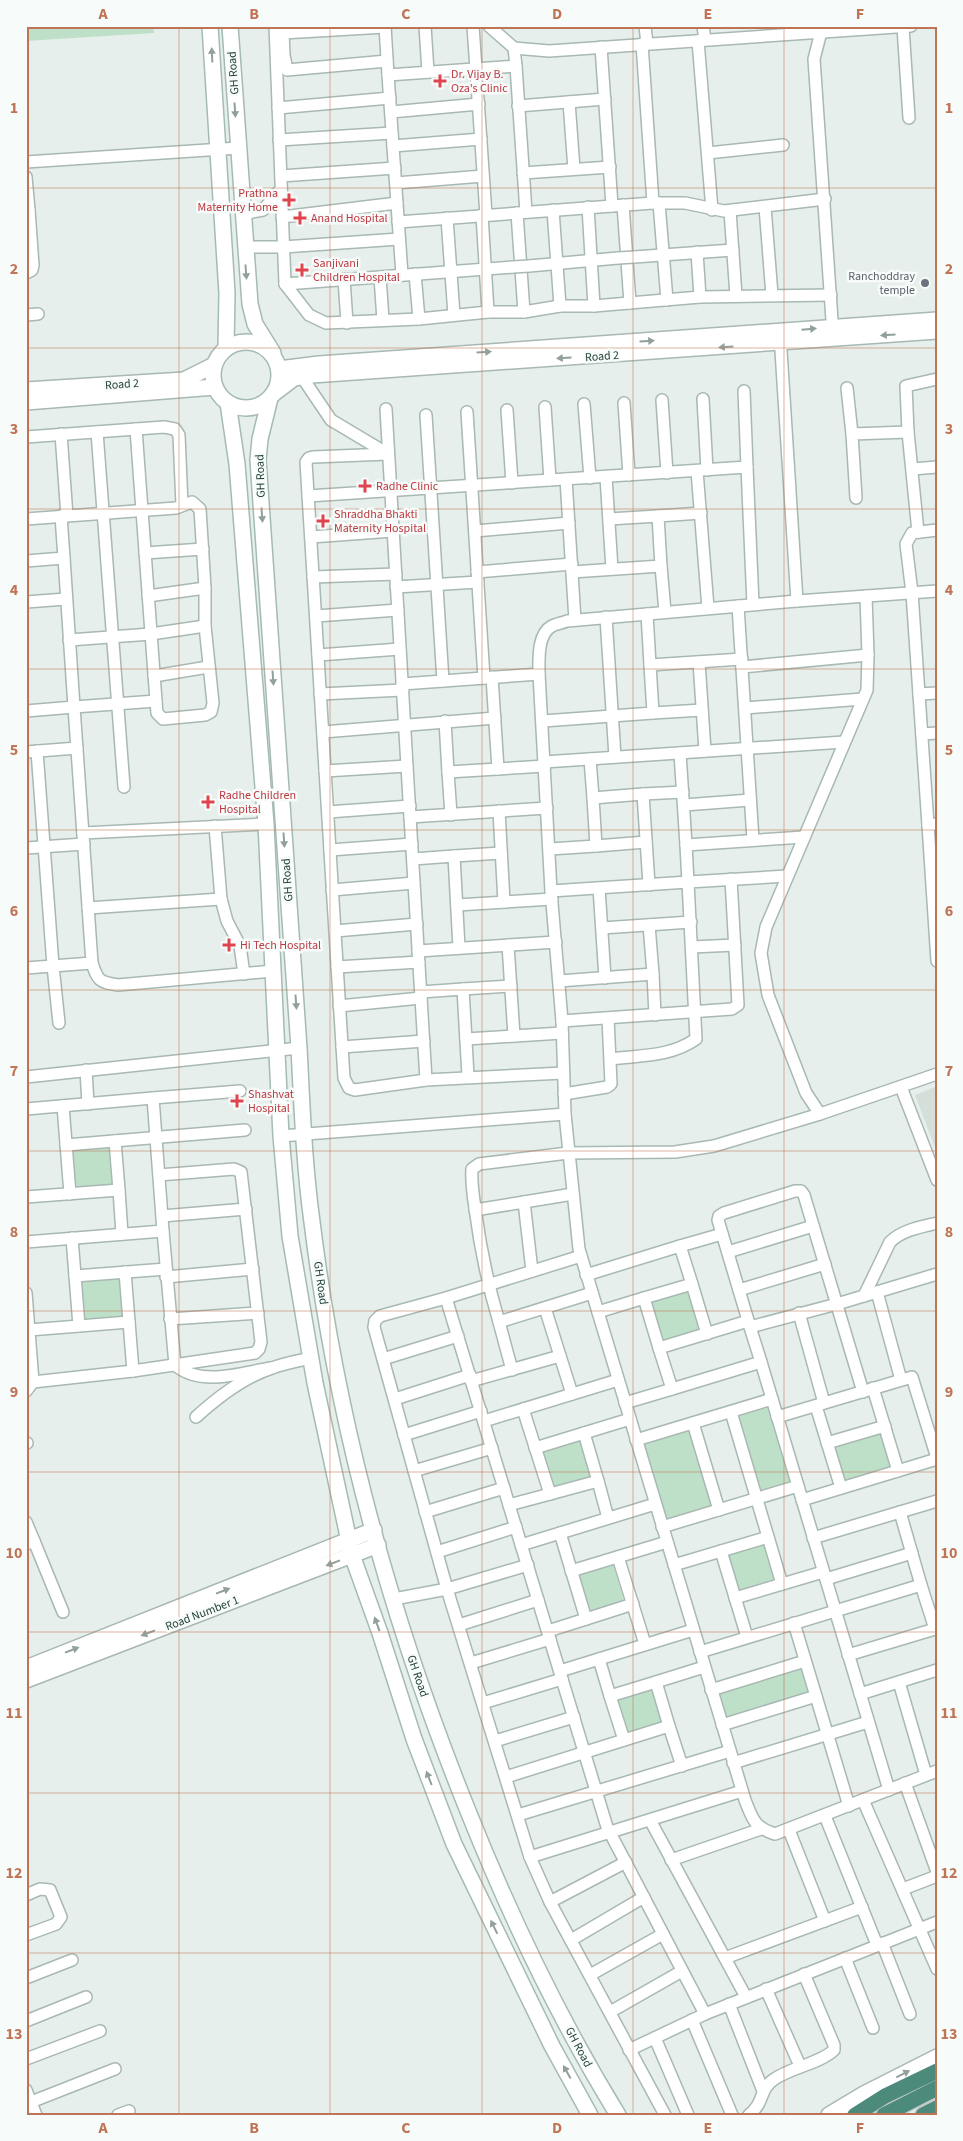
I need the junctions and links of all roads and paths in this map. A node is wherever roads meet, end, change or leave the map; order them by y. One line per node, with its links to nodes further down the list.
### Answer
1 (210, 26): 36 (main road, GH Road, one-way to 1)
2 (230, 26): 35 (main road, GH Road, one-way to 35)
3 (275, 26): 27 (street)
4 (385, 26): 17 (street); 17 (street)
5 (425, 26): 20 (street)
6 (473, 26): 19 (street)
7 (489, 26): 16 (street)
8 (645, 26): 14 (street)
9 (704, 26): 13 (street)
10 (911, 26): 11 (street)
11 (903, 27): 12 (street); 29 (street)
12 (822, 30): 13 (street); 48 (street)
13 (702, 41): 14 (street); 37 (street)
14 (645, 44): 15 (street); 50 (street)
15 (601, 47): 16 (street); 23 (street)
16 (514, 48): 18 (street)
17 (387, 61): 21 (street)
18 (516, 66): 19 (street); 26 (street)
19 (476, 69): 20 (street); 25 (street)
20 (428, 72): 21 (street)
21 (388, 76): 22 (street)
22 (390, 98): 27 (street); 28 (street)
23 (605, 100): 24 (street); 39 (street)
24 (569, 102): 26 (street); 41 (street)
25 (478, 104): 28 (street); 31 (street)
26 (518, 106): 42 (street)
27 (278, 108): 32 (street)
28 (391, 112): 30 (street)
29 (910, 118)
30 (392, 133): 32 (street); 34 (street)
31 (481, 139): 34 (street); 44 (street)
32 (280, 140): 43 (street)
33 (783, 145): 37 (street)
34 (393, 146): 40 (street)
35 (238, 148): 36 (street); 59 (main road, GH Road)
36 (218, 149): 38 (street); 98 (main road, GH Road)
37 (708, 153): 56 (street)
38 (26, 162)
39 (610, 166): 41 (street); 51 (street)
40 (395, 168): 43 (street); 46 (street)
41 (574, 169): 42 (street)
42 (523, 173): 58 (street)
43 (281, 176): 47 (street)
44 (484, 176): 46 (street); 60 (street)
45 (26, 177): 54 (street)
46 (396, 183): 49 (street)
47 (281, 189): 59 (street); 61 (street)
48 (825, 199): 53 (street); 81 (street)
49 (397, 203): 61 (street); 63 (street)
50 (656, 203): 51 (street); 56 (street); 69 (street)
51 (618, 205): 52 (street); 85 (street)
52 (588, 207): 55 (street); 70 (street)
53 (765, 207): 57 (street); 80 (street)
54 (27, 210): 74 (street)
55 (553, 210): 58 (street); 71 (street)
56 (712, 210): 57 (street)
57 (730, 211): 67 (street)
58 (522, 212): 60 (street); 89 (street)
59 (242, 214): 66 (main road, GH Road)
60 (484, 215): 62 (street); 72 (street)
61 (282, 217): 65 (street)
62 (447, 218): 63 (street); 73 (street)
63 (398, 222): 64 (street)
64 (400, 238): 65 (street); 76 (street)
65 (283, 247): 66 (street); 79 (street)
66 (245, 248): 99 (main road, GH Road, one-way to 99)
67 (733, 250): 68 (street); 82 (street)
68 (698, 252): 69 (street); 83 (street)
69 (663, 254): 70 (street, bridge); 84 (street)
70 (591, 261): 71 (street); 87 (street)
71 (557, 265): 72 (street, bridge); 86 (street)
72 (486, 269): 73 (street); 88 (street)
73 (451, 271): 75 (street); 90 (street)
74 (26, 273)
75 (415, 274): 76 (street); 91 (street)
76 (402, 275): 77 (street)
77 (380, 276): 78 (street); 92 (street)
78 (344, 279): 79 (street); 94 (street)
79 (285, 284): 94 (street)
80 (772, 295): 81 (street); 82 (street)
81 (831, 295): 96 (street)
82 (736, 296): 83 (street)
83 (700, 297): 84 (street)
84 (666, 300): 85 (street)
85 (630, 303): 87 (street)
86 (560, 306): 87 (street); 89 (street)
87 (594, 306)
88 (488, 312): 89 (street); 90 (street)
89 (524, 312)
90 (454, 315): 91 (street)
91 (419, 319): 92 (street)
92 (383, 320): 94 (street)
93 (937, 320): 96 (main road, Road 2)
94 (347, 323)
95 (937, 332): 96 (main road, Road 2, one-way to 96)
96 (833, 333): 97 (main road, Road 2)
97 (780, 338): 101 (main road, Road 2, one-way to 97); 102 (main road, Road 2, one-way to 102); 176 (street)
98 (226, 348): 99 (main road); 100 (main road)
99 (273, 353): 101 (main road)
100 (214, 366): 104 (main road); 106 (main road, Road 2)
101 (279, 369): 108 (main road)
102 (302, 376): 108 (main road, Road 2); 126 (street)
103 (937, 379): 122 (street)
104 (215, 386): 111 (main road, Road 2); 112 (main road)
105 (847, 388): 124 (street)
106 (26, 390)
107 (744, 391): 128 (street)
108 (272, 396): 112 (main road); 312 (main road, GH Road, one-way to 312)
109 (703, 399): 130 (street)
110 (662, 400): 131 (street)
111 (26, 402)
112 (228, 403): 246 (main road, GH Road)
113 (624, 403): 132 (street)
114 (584, 404): 134 (street)
115 (545, 408): 135 (street)
116 (386, 409): 126 (street)
117 (506, 410): 137 (street)
118 (467, 412): 138 (street)
119 (426, 414): 139 (street)
120 (136, 429): 121 (street); 143 (street); 144 (street)
121 (97, 432): 123 (street); 146 (street)
122 (908, 432): 124 (street); 129 (street)
123 (61, 434): 125 (street); 148 (street)
124 (852, 434): 142 (street)
125 (26, 437)
126 (388, 454): 140 (street); 141 (street)
127 (937, 467): 129 (street)
128 (747, 468): 130 (street); 178 (street)
129 (912, 469): 156 (street)
130 (702, 470): 131 (street); 147 (street)
131 (667, 473): 132 (street)
132 (629, 475): 133 (street)
133 (606, 477): 134 (street); 151 (street)
134 (590, 478): 136 (street)
135 (550, 480): 136 (street); 137 (street)
136 (566, 480): 152 (street)
137 (512, 483): 138 (street)
138 (472, 486): 139 (street); 155 (street)
139 (430, 488): 140 (street); 168 (street)
140 (390, 491): 141 (street); 154 (street)
141 (308, 496): 157 (street)
142 (856, 498)
143 (182, 505): 144 (street); 158 (street)
144 (142, 510): 146 (street); 159 (street)
145 (26, 511): 150 (street)
146 (103, 513): 148 (street); 189 (street)
147 (701, 513): 149 (street); 180 (street)
148 (64, 516): 150 (street); 160 (street)
149 (658, 516): 151 (street); 162 (street)
150 (26, 519)
151 (609, 519): 164 (street)
152 (569, 522): 155 (street); 163 (street)
153 (937, 530): 156 (street)
154 (393, 531): 157 (street); 165 (street)
155 (475, 531): 167 (street)
156 (918, 532): 172 (street)
157 (311, 537): 166 (street)
158 (203, 549): 159 (street); 170 (street)
159 (145, 553): 173 (street)
160 (64, 558): 161 (street); 175 (street)
161 (26, 561)
162 (661, 566): 164 (street); 182 (street)
163 (572, 568): 164 (street); 167 (street); 186 (street)
164 (612, 569)
165 (396, 574): 166 (street); 169 (street)
166 (313, 577): 184 (street)
167 (478, 577): 168 (street); 200 (street)
168 (437, 585): 169 (street); 201 (street)
169 (396, 587): 181 (street)
170 (205, 588): 173 (street); 187 (street)
171 (937, 591): 172 (street)
172 (912, 593): 174 (street); 205 (street)
173 (148, 596): 188 (street)
174 (866, 596): 176 (street); 192 (street)
175 (66, 599): 177 (street); 190 (street)
176 (797, 600): 178 (street)
177 (26, 602)
178 (753, 604): 179 (street)
179 (738, 606): 180 (street); 195 (street)
180 (708, 608): 182 (street)
181 (398, 610): 184 (street); 191 (street)
182 (665, 612): 183 (street)
183 (647, 614): 185 (street); 196 (street)
184 (316, 616): 193 (street)
185 (606, 617): 186 (street); 214 (street)
186 (575, 620): 198 (street)
187 (204, 626): 188 (street); 197 (street)
188 (151, 634): 189 (street); 199 (street)
189 (112, 637): 190 (street); 208 (street)
190 (69, 640): 209 (street)
191 (400, 649): 193 (street); 202 (street)
192 (868, 655): 195 (street); 206 (street)
193 (318, 656): 204 (street)
194 (699, 662): 195 (street); 196 (street); 211 (street)
195 (742, 663): 210 (street)
196 (650, 665): 213 (street)
197 (208, 667): 199 (street); 207 (street)
198 (539, 674): 200 (street); 216 (street)
199 (154, 676): 207 (street)
200 (488, 678): 201 (street); 215 (street)
201 (443, 681): 202 (street)
202 (402, 687): 204 (street); 218 (street)
203 (937, 692): 205 (street)
204 (320, 694): 219 (street)
205 (919, 694): 221 (street)
206 (863, 699): 210 (street); 222 (street)
207 (156, 701): 208 (street)
208 (118, 704): 209 (street); 235 (street)
209 (74, 708): 212 (street); 223 (street)
210 (745, 708): 224 (street)
211 (702, 710): 213 (street); 226 (street)
212 (26, 711)
213 (653, 713): 214 (street)
214 (613, 716): 216 (street); 228 (street)
215 (495, 718): 217 (street); 232 (street)
216 (543, 721): 230 (street)
217 (445, 722): 218 (street); 234 (street)
218 (405, 724): 219 (street); 231 (street)
219 (323, 732): 233 (street)
220 (937, 733): 221 (street)
221 (922, 734): 247 (street)
222 (844, 742): 224 (street); 249 (street)
223 (77, 748): 225 (street); 250 (street)
224 (747, 748): 226 (street); 239 (street)
225 (32, 751): 255 (street)
226 (705, 751): 227 (street)
227 (680, 753): 228 (street); 236 (street)
228 (615, 757): 229 (street)
229 (590, 759): 230 (street); 238 (street)
230 (544, 764): 232 (street); 241 (street)
231 (407, 766): 233 (street); 243 (street)
232 (498, 769): 234 (street)
233 (325, 771): 242 (street)
234 (448, 772): 245 (street)
235 (124, 787)
236 (683, 792): 237 (street); 240 (street)
237 (643, 794): 238 (street); 252 (street)
238 (593, 798): 256 (street)
239 (750, 800): 240 (street); 251 (street)
240 (684, 805): 254 (street)
241 (547, 808): 244 (street); 258 (street)
242 (328, 812): 243 (street); 259 (street)
243 (410, 812): 245 (street); 253 (street)
244 (499, 812): 245 (street); 260 (street)
245 (451, 815)
246 (266, 824): 248 (street); 293 (main road, GH Road)
247 (932, 824): 263 (street)
248 (215, 826): 250 (street); 272 (street)
249 (804, 837): 251 (street); 264 (street)
250 (83, 839): 255 (street); 275 (street)
251 (753, 840): 254 (street)
252 (646, 842): 256 (street); 268 (street)
253 (412, 844): 259 (street); 262 (street)
254 (686, 844): 266 (street)
255 (44, 846): 257 (street); 290 (street)
256 (596, 846): 258 (street)
257 (26, 848)
258 (550, 849): 271 (street)
259 (330, 850): 270 (street)
260 (501, 853): 261 (street); 273 (street)
261 (454, 856): 262 (street); 274 (street)
262 (413, 859): 267 (street)
263 (934, 862): 286 (street)
264 (787, 876): 265 (street); 329 (street)
265 (730, 879): 266 (street); 283 (street)
266 (688, 882): 268 (street); 276 (street)
267 (414, 883): 270 (street); 277 (street)
268 (649, 885): 269 (street)
269 (599, 888): 271 (street); 279 (street)
270 (332, 890): 280 (street)
271 (552, 895): 273 (street); 281 (street)
272 (221, 899): 275 (street); 294 (street)
273 (504, 902): 274 (street)
274 (457, 905): 285 (street)
275 (88, 908): 289 (street)
276 (691, 922): 278 (street); 284 (street)
277 (417, 924): 280 (street); 287 (street)
278 (649, 924): 279 (street); 295 (street)
279 (602, 928): 296 (street)
280 (335, 931): 291 (street)
281 (556, 942): 282 (street); 297 (street)
282 (508, 945): 285 (street); 298 (street)
283 (735, 945): 284 (street); 302 (street)
284 (692, 947): 302 (street)
285 (459, 948): 287 (street)
286 (936, 954): 288 (street)
287 (419, 956): 291 (street); 300 (street)
288 (937, 961)
289 (92, 963): 290 (street); 294 (street)
290 (53, 966): 292 (street); 306 (street)
291 (337, 967): 301 (street)
292 (26, 968)
293 (273, 971): 294 (street); 313 (main road, GH Road)
294 (244, 974)
295 (652, 974): 296 (street); 303 (street)
296 (605, 978): 297 (street)
297 (559, 980): 305 (street)
298 (511, 986): 299 (street); 308 (street)
299 (462, 989): 300 (street); 309 (street)
300 (421, 995): 301 (street); 310 (street)
301 (339, 1006): 311 (street)
302 (696, 1012): 303 (street); 314 (street)
303 (655, 1015): 304 (street)
304 (608, 1018): 305 (street); 314 (street)
305 (562, 1021): 307 (street)
306 (59, 1023)
307 (562, 1033): 308 (street); 316 (street)
308 (514, 1036): 309 (street)
309 (466, 1039): 318 (street)
310 (424, 1041): 311 (street); 320 (street)
311 (342, 1047): 320 (street)
312 (299, 1048): 313 (street); 331 (main road, GH Road)
313 (277, 1050): 315 (street); 332 (main road, GH Road)
314 (611, 1058): 323 (street)
315 (86, 1070): 319 (street); 325 (street)
316 (563, 1073): 318 (street); 323 (street)
317 (937, 1074): 321 (street)
318 (468, 1076): 320 (street)
319 (26, 1077)
320 (426, 1080)
321 (901, 1087): 329 (street); 338 (street)
322 (240, 1091): 324 (street)
323 (564, 1094): 328 (street)
324 (153, 1098): 325 (street); 333 (street)
325 (88, 1104): 326 (street)
326 (63, 1106): 327 (street); 335 (street)
327 (26, 1109)
328 (565, 1114): 331 (street); 336 (street)
329 (820, 1114): 336 (street)
330 (245, 1130): 333 (street)
331 (303, 1134): 332 (street); 442 (main road, GH Road)
332 (281, 1136): 390 (main road, GH Road)
333 (156, 1137): 334 (street); 337 (street)
334 (115, 1141): 335 (street); 339 (street)
335 (66, 1145): 340 (street)
336 (568, 1153): 341 (street); 345 (street)
337 (158, 1175): 344 (street); 346 (street)
338 (936, 1177)
339 (119, 1190): 340 (street); 350 (street)
340 (70, 1194): 342 (street)
341 (573, 1194): 343 (street); 356 (street)
342 (26, 1197)
343 (524, 1202): 345 (street); 359 (street)
344 (246, 1209): 346 (street); 358 (street)
345 (475, 1210): 366 (street)
346 (162, 1216): 349 (street)
347 (937, 1223): 371 (street)
348 (813, 1226): 351 (street); 355 (street); 357 (street)
349 (163, 1231): 350 (street); 361 (street)
350 (122, 1234): 352 (street)
351 (722, 1234): 354 (street); 355 (street)
352 (72, 1238): 353 (street); 364 (street)
353 (26, 1242)
354 (680, 1246): 363 (street); 365 (street)
355 (728, 1252): 367 (street)
356 (581, 1256): 359 (street); 363 (street)
357 (825, 1264): 367 (street); 374 (street)
358 (253, 1269): 361 (street); 378 (street)
359 (532, 1271): 366 (street)
360 (125, 1272): 361 (street); 364 (street); 381 (street)
361 (166, 1273): 380 (street)
362 (937, 1274): 368 (street)
363 (586, 1275): 370 (street)
364 (75, 1276): 384 (street)
365 (692, 1284): 373 (street); 386 (street)
366 (488, 1285): 372 (street); 382 (street)
367 (739, 1290): 383 (street)
368 (877, 1292): 371 (street); 399 (street)
369 (26, 1293): 376 (street)
370 (592, 1293): 375 (street); 377 (street)
371 (864, 1296): 374 (street)
372 (446, 1298): 387 (street); 391 (street)
373 (644, 1298): 377 (street); 388 (street)
374 (837, 1304): 379 (street); 402 (street)
375 (545, 1308): 382 (street); 389 (street)
376 (27, 1309): 385 (street)
377 (598, 1312): 398 (street)
378 (258, 1313): 380 (street); 393 (street)
379 (799, 1313): 383 (street); 407 (street)
380 (170, 1319): 393 (street)
381 (129, 1322): 384 (street); 396 (street)
382 (499, 1322): 395 (street)
383 (749, 1324): 386 (street); 392 (street)
384 (79, 1326): 385 (street)
385 (29, 1330): 400 (street)
386 (707, 1334): 388 (street)
387 (458, 1336): 391 (street); 397 (street)
388 (660, 1348): 401 (street)
389 (560, 1356): 395 (street); 403 (street)
390 (311, 1358): 394 (street); 450 (main road, GH Road)
391 (383, 1359): 404 (street)
392 (761, 1362): 401 (street); 405 (street)
393 (175, 1365): 394 (street); 396 (street)
394 (271, 1368): 411 (street)
395 (512, 1370): 397 (street)
396 (132, 1371): 400 (street)
397 (470, 1378): 404 (street); 410 (street)
398 (618, 1380): 403 (street); 406 (street)
399 (901, 1380): 402 (street); 422 (street)
400 (30, 1387)
401 (672, 1389): 406 (street)
402 (868, 1390): 407 (street); 415 (street)
403 (572, 1394): 408 (street)
404 (395, 1399): 417 (street)
405 (772, 1399): 409 (street); 412 (street)
406 (625, 1403): 413 (street)
407 (820, 1404): 412 (street); 419 (street)
408 (523, 1409): 410 (street); 421 (street)
409 (731, 1412): 414 (street); 430 (street)
410 (482, 1416): 417 (street); 420 (street)
411 (196, 1417)
412 (777, 1418): 426 (street)
413 (630, 1419): 416 (street); 418 (street)
414 (693, 1423): 418 (street); 435 (street)
415 (885, 1426): 419 (street); 424 (street)
416 (584, 1433): 421 (street); 425 (street)
417 (404, 1435): 423 (street)
418 (636, 1440): 433 (street)
419 (828, 1443): 428 (street)
420 (492, 1448): 423 (street); 427 (street)
421 (535, 1448): 429 (street)
422 (937, 1459): 424 (street)
423 (414, 1471): 436 (street)
424 (898, 1471): 428 (street)
425 (598, 1481): 429 (street); 438 (street)
426 (798, 1486): 430 (street); 431 (street)
427 (504, 1488): 434 (street); 436 (street)
428 (841, 1488): 431 (street)
429 (550, 1494): 434 (street)
430 (757, 1499): 435 (street); 444 (street)
431 (802, 1500): 445 (street)
432 (936, 1503): 437 (street)
433 (655, 1504): 438 (street); 441 (street)
434 (509, 1505): 440 (street)
435 (719, 1510): 441 (street)
436 (425, 1512): 452 (street)
437 (900, 1512): 445 (street); 453 (street)
438 (608, 1518): 443 (street)
439 (26, 1522): 446 (street)
440 (516, 1527): 449 (street); 452 (street)
441 (662, 1527): 447 (street)
442 (374, 1530): 448 (main road, GH Road); 450 (main road, Road Number 1)
443 (560, 1533): 449 (street); 457 (street)
444 (768, 1537): 451 (street); 459 (street)
445 (813, 1538): 458 (street)
446 (30, 1542): 467 (street)
447 (667, 1542): 454 (street); 456 (street)
448 (378, 1545): 450 (main road, Road Number 1); 463 (main road, GH Road)
449 (521, 1545): 455 (street)
450 (350, 1548): 482 (main road, Road Number 1, one-way to 450); 485 (main road, Road Number 1, one-way to 485); 566 (main road, GH Road, one-way to 450)
451 (721, 1551): 456 (street); 462 (street)
452 (437, 1552): 461 (street)
453 (912, 1553): 458 (street); 460 (street)
454 (618, 1557): 457 (street); 465 (street)
455 (528, 1565): 461 (street); 464 (street)
456 (674, 1565): 472 (street)
457 (571, 1571): 468 (street)
458 (824, 1575): 459 (street); 466 (street)
459 (782, 1584): 462 (street)
460 (921, 1585): 466 (street); 471 (street)
461 (447, 1589): 463 (street); 470 (street)
462 (735, 1598): 474 (street)
463 (394, 1599): 567 (main road, GH Road)
464 (538, 1600): 470 (street); 473 (street)
465 (633, 1604): 468 (street); 475 (street)
466 (835, 1611): 469 (street); 477 (street)
467 (63, 1612)
468 (586, 1619): 473 (street)
469 (794, 1623): 474 (street); 479 (street)
470 (459, 1625): 480 (street)
471 (936, 1629): 477 (street)
472 (693, 1630): 475 (street); 476 (street)
473 (549, 1635): 480 (street); 484 (street)
474 (747, 1637): 476 (street)
475 (645, 1644): 478 (street)
476 (700, 1652): 481 (street)
477 (848, 1655): 489 (street)
478 (599, 1659): 484 (street); 490 (street)
479 (805, 1661): 488 (street); 491 (street)
480 (471, 1663): 492 (street)
481 (704, 1667): 486 (street); 488 (street)
482 (26, 1668)
483 (937, 1670): 487 (street)
484 (561, 1675): 492 (street); 493 (street)
485 (26, 1680)
486 (656, 1682): 490 (street); 496 (street)
487 (899, 1682): 489 (street); 503 (street)
488 (711, 1690): 495 (street)
489 (860, 1694): 494 (street)
490 (610, 1696): 498 (street)
491 (816, 1696): 495 (street); 497 (street)
492 (484, 1703): 499 (street)
493 (574, 1717): 499 (street); 500 (street)
494 (868, 1722): 497 (street); 506 (street)
495 (722, 1724): 501 (street)
496 (669, 1726): 498 (street); 502 (street)
497 (827, 1734): 501 (street); 510 (street)
498 (624, 1740): 500 (street)
499 (495, 1741): 504 (street)
500 (584, 1752): 504 (street); 508 (street)
501 (732, 1757): 502 (street); 507 (street)
502 (682, 1766): 508 (street)
503 (932, 1773): 505 (street)
504 (506, 1777): 511 (street)
505 (905, 1783): 506 (street); 520 (street)
506 (889, 1790): 509 (street)
507 (742, 1791): 513 (street); 514 (street)
508 (597, 1792): 511 (street); 516 (street)
509 (863, 1800): 510 (street); 522 (street)
510 (849, 1806): 512 (street)
511 (518, 1815): 517 (street)
512 (825, 1816): 515 (street); 526 (street)
513 (650, 1820): 516 (street); 518 (street)
514 (761, 1829): 515 (street); 518 (street)
515 (789, 1830): 527 (street)
516 (610, 1832): 517 (street); 519 (street)
517 (530, 1857): 525 (street)
518 (672, 1860): 534 (street)
519 (626, 1862): 524 (street); 525 (street)
520 (937, 1872)
521 (937, 1876): 522 (street)
522 (903, 1889): 529 (street)
523 (26, 1895): 531 (street)
524 (644, 1898): 530 (street); 532 (street)
525 (550, 1902): 532 (street)
526 (862, 1907): 527 (street); 533 (street)
527 (825, 1921): 534 (street)
528 (937, 1922): 529 (street)
529 (920, 1928): 533 (street); 537 (street)
530 (663, 1934): 538 (street); 540 (street)
531 (26, 1935)
532 (571, 1940): 540 (street)
533 (880, 1944): 535 (street); 548 (street)
534 (726, 1958): 544 (street)
535 (845, 1958): 539 (street); 551 (street)
536 (72, 1960): 541 (street)
537 (937, 1969)
538 (682, 1971): 546 (street); 547 (street)
539 (804, 1974): 542 (street); 557 (street)
540 (590, 1975): 546 (street)
541 (26, 1978)
542 (766, 1989): 544 (street); 557 (street)
543 (86, 1997): 550 (street)
544 (746, 1997): 545 (street)
545 (729, 2004): 547 (street); 562 (street)
546 (610, 2012): 554 (street)
547 (704, 2014): 549 (street)
548 (910, 2014)
549 (692, 2020): 553 (street); 570 (street)
550 (26, 2021)
551 (872, 2028)
552 (100, 2031): 556 (street)
553 (655, 2038): 554 (street); 569 (street)
554 (629, 2050): 568 (street)
555 (937, 2057): 572 (main road, one-way to 555)
556 (26, 2060)
557 (800, 2066): 562 (street)
558 (115, 2069): 563 (street)
559 (937, 2071): 573 (highway)
560 (937, 2088): 574 (highway)
561 (26, 2090): 563 (street)
562 (764, 2090): 571 (street)
563 (29, 2103): 565 (street)
564 (937, 2108): 575 (highway)
565 (36, 2115)
566 (590, 2115)
567 (618, 2115)
568 (665, 2115)
569 (688, 2115)
570 (732, 2115)
571 (749, 2115)
572 (829, 2115)
573 (855, 2115)
574 (884, 2115)
575 (923, 2115)

